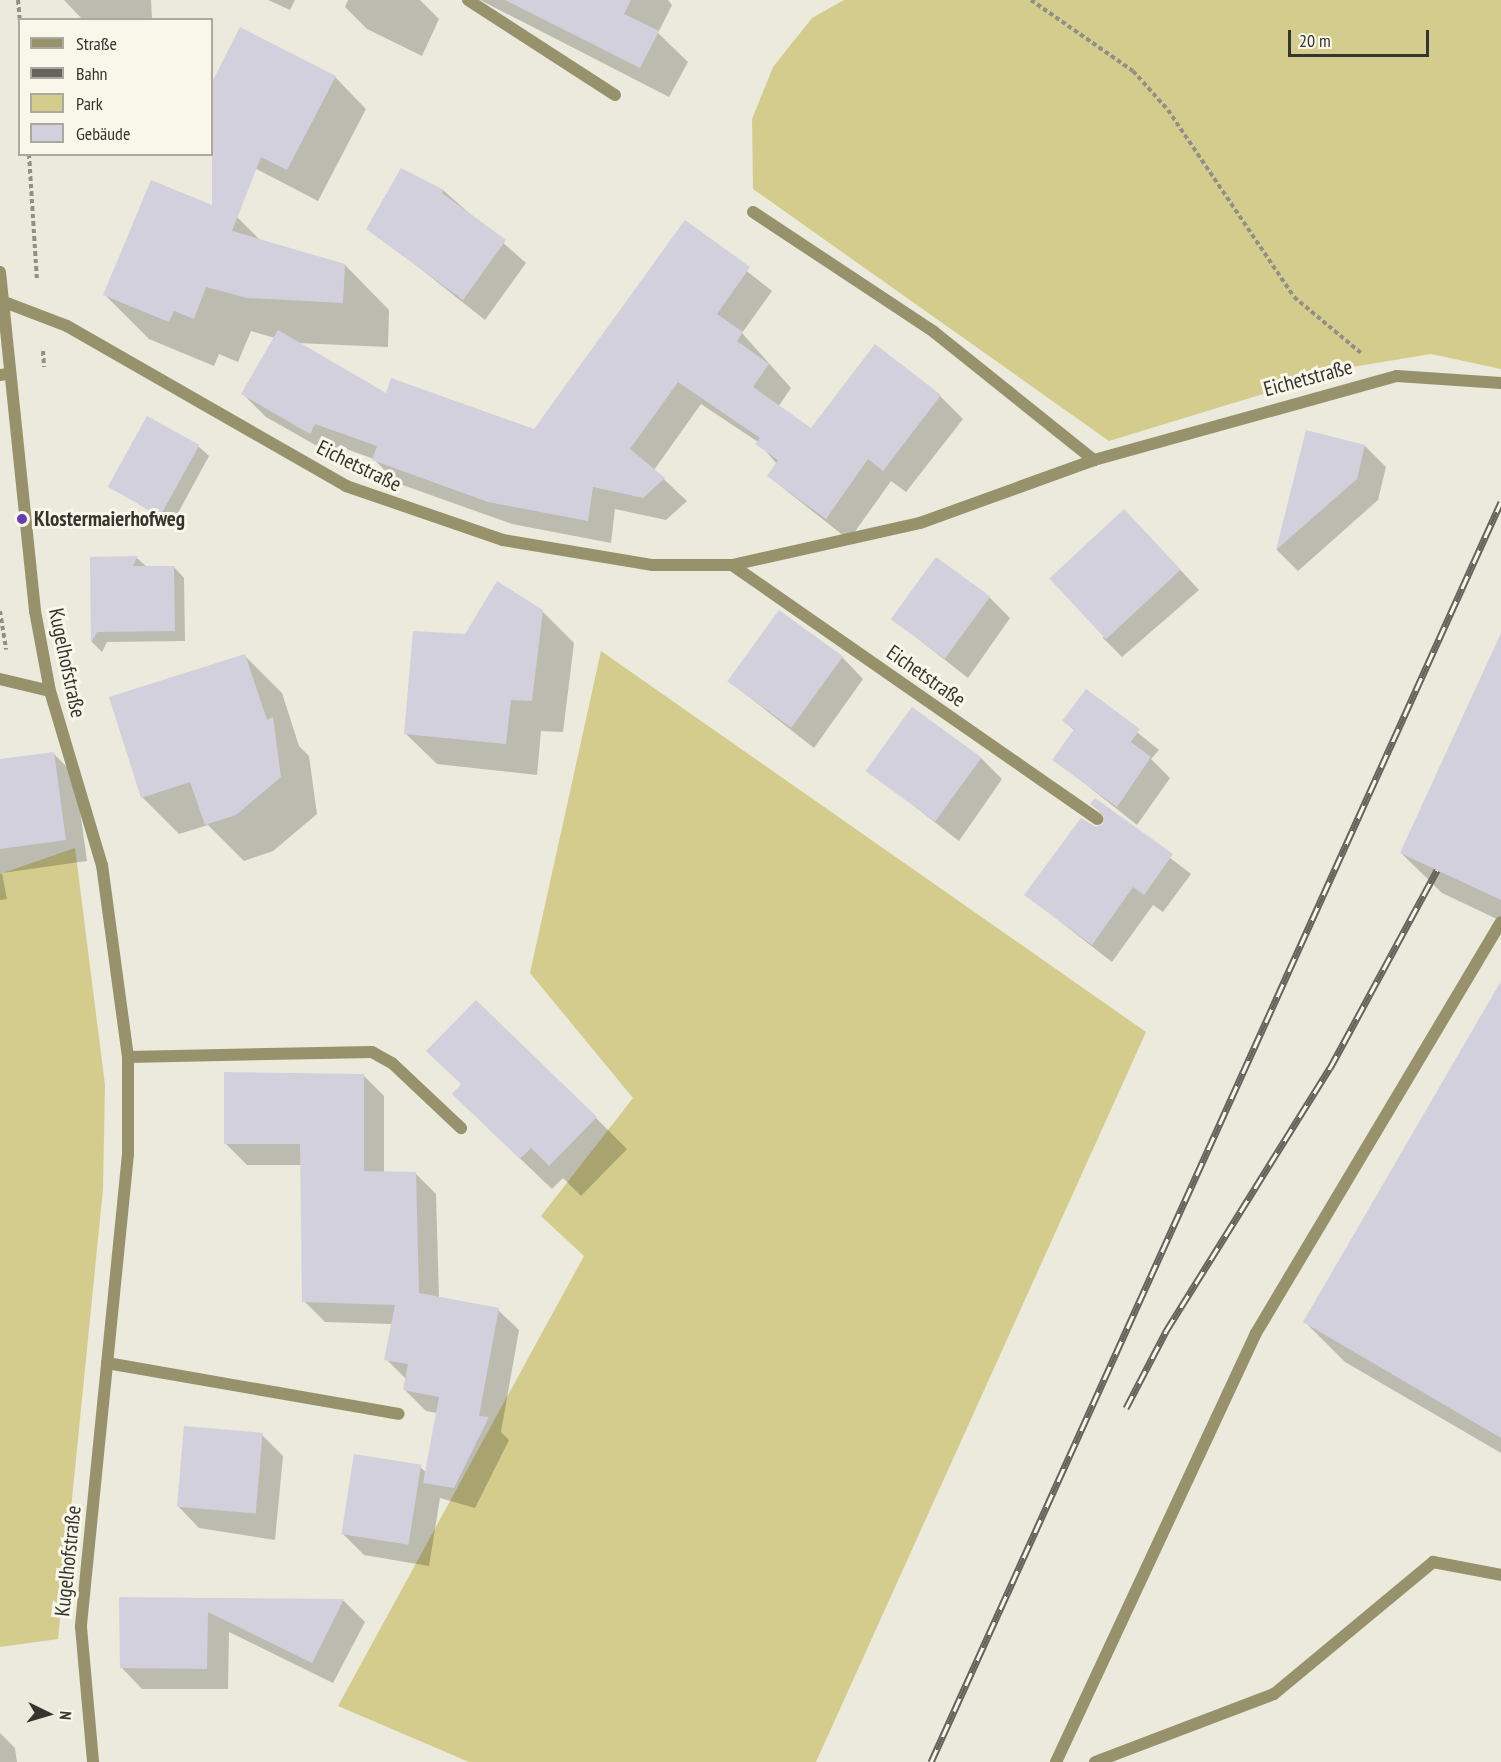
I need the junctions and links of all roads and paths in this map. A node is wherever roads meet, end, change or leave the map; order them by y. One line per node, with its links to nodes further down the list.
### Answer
1 (18, 0): 4 (path)
2 (468, 0): 5 (street)
3 (1031, 0): 10 (path)
4 (20, 18)
5 (615, 95)
6 (753, 212): 12 (street)
7 (0, 272): 8 (street, Kugelhofstraße)
8 (2, 301): 9 (street, Kugelhofstraße); 13 (street, Eichetstraße)
9 (3, 375): 15 (street, Kugelhofstraße)
10 (1397, 376): 11 (street, Eichetstraße); 12 (street, Eichetstraße)
11 (1501, 383)
12 (1094, 459): 13 (street, Eichetstraße)
13 (732, 566): 16 (street, Eichetstraße)
14 (0, 680): 15 (street)
15 (50, 691): 18 (street, Kugelhofstraße)
16 (1097, 819)
17 (1501, 922): 24 (street)
18 (128, 1057): 19 (street); 20 (street, Kugelhofstraße)
19 (461, 1128)
20 (107, 1363): 21 (street); 23 (street, Kugelhofstraße)
21 (399, 1414)
22 (1501, 1575): 25 (street)
23 (93, 1762)
24 (1056, 1762)
25 (1095, 1762)

